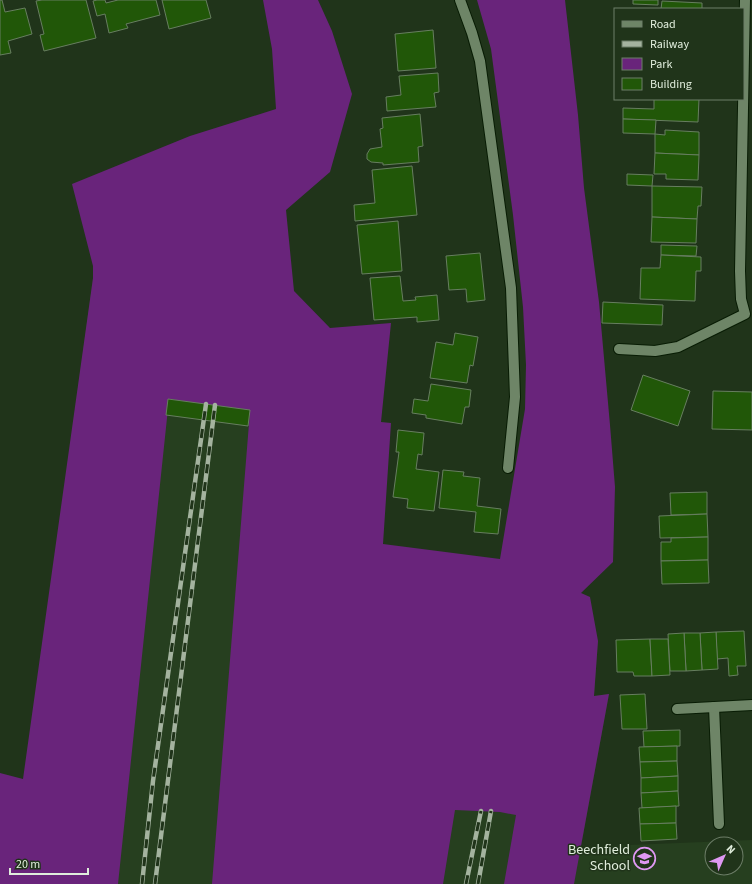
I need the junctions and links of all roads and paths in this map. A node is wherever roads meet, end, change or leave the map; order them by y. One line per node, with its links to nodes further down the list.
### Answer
1 (460, 0): 7 (street)
2 (745, 0): 3 (street)
3 (744, 54)
4 (743, 100): 5 (street)
5 (748, 317): 6 (street)
6 (619, 349)
7 (508, 468)
8 (752, 705): 9 (street)
9 (714, 707): 10 (street); 11 (street)
10 (677, 709)
11 (719, 824)

